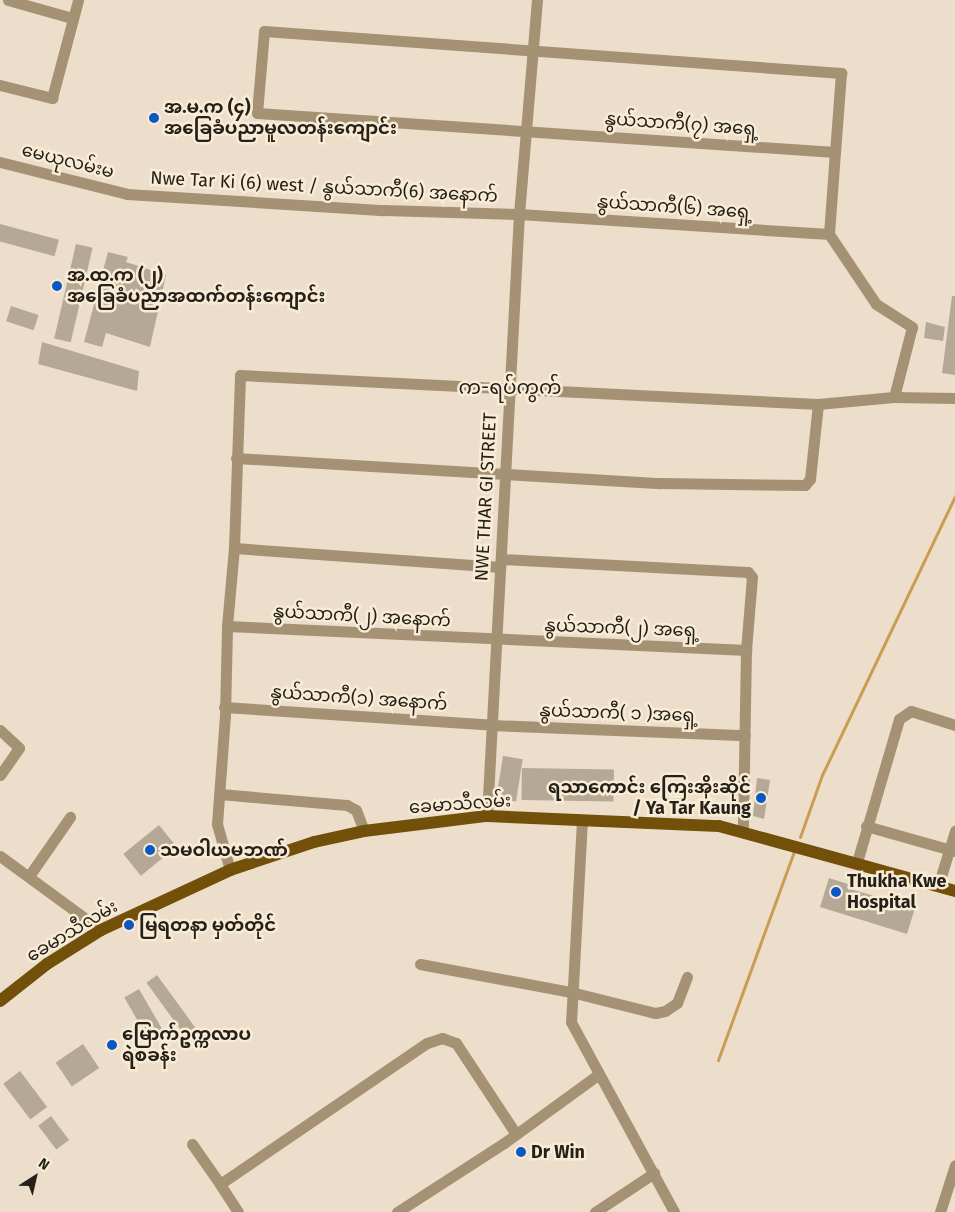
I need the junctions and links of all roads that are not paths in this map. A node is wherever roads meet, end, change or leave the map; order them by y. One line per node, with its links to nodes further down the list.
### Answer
1 (8, 0): 4 (street)
2 (78, 0): 4 (street)
3 (537, 0): 5 (street, NWE THAR GI STREET)
4 (72, 18): 6 (street)
5 (533, 52): 7 (street, NWE THAR GI STREET); 7 (street, နွယ်သာကီ(၇) အရှေ့); 8 (street)
6 (0, 85)
7 (526, 131): 8 (street, နွယ်သာကီ(၇) အရှေ့); 11 (street, NWE THAR GI STREET)
8 (836, 152): 12 (street)
9 (0, 162): 10 (street, မေယုလမ်းမ)
10 (127, 194): 11 (street, Nwe Tar Ki (6) west / နွယ်သာကီ(6) အနောက်)
11 (519, 214): 12 (street, နွယ်သာကီ(၆) အရှေ့); 13 (street, NWE THAR GI STREET)
12 (829, 234): 14 (street)
13 (509, 391): 16 (street); 17 (street); 18 (street, NWE THAR GI STREET)
14 (894, 397): 15 (street); 16 (street)
15 (955, 398)
16 (818, 404): 18 (street)
17 (236, 458): 18 (street); 19 (street)
18 (505, 474): 20 (street, NWE THAR GI STREET)
19 (234, 548): 20 (street); 21 (street)
20 (500, 563): 22 (street, NWE THAR GI STREET); 23 (street)
21 (226, 626): 22 (street, နွယ်သာကီ(၂) အနောက်); 24 (street)
22 (496, 640): 23 (street, နွယ်သာကီ(၂) အရှေ့); 25 (street, NWE THAR GI STREET)
23 (746, 650): 28 (street)
24 (224, 707): 25 (street, နွယ်သာကီ(၁) အနောက်); 30 (street)
25 (492, 725): 28 (street, နွယ်သာကီ( ၁ )အရှေ့); 31 (street, NWE THAR GI STREET)
26 (955, 725): 34 (street)
27 (0, 730): 29 (street)
28 (745, 735): 36 (street)
29 (0, 775)
30 (220, 794): 35 (street); 41 (street)
31 (487, 816): 33 (main road, ခေမာသီလမ်း); 35 (main road, ခေမာသီလမ်း)
32 (70, 817): 42 (street)
33 (582, 820): 36 (main road, ခေမာသီလမ်း); 48 (street)
34 (866, 826): 38 (street); 40 (street)
35 (364, 830): 41 (main road, ခေမာသီလမ်း)
36 (743, 830): 40 (main road, ခေမာသီလမ်း)
37 (955, 831): 38 (street)
38 (952, 850): 43 (street)
39 (0, 856): 42 (street)
40 (856, 862): 43 (main road, ခေမာသီလမ်း)
41 (230, 870): 45 (main road, ခေမာသီလမ်း)
42 (29, 876): 45 (street)
43 (938, 886): 44 (main road, ခေမာသီလမ်း)
44 (955, 891)
45 (101, 930): 49 (main road, ခေမာသီလမ်း)
46 (420, 964): 48 (street)
47 (687, 977): 48 (street)
48 (571, 995): 50 (street)
49 (0, 1001)
50 (599, 1074): 51 (street); 54 (street)
51 (516, 1134): 55 (street); 57 (street)
52 (192, 1144): 55 (street)
53 (955, 1165): 60 (street)
54 (654, 1173): 58 (street); 59 (street)
55 (220, 1184): 56 (street)
56 (238, 1212)
57 (397, 1212)
58 (595, 1212)
59 (674, 1212)
60 (940, 1212)

